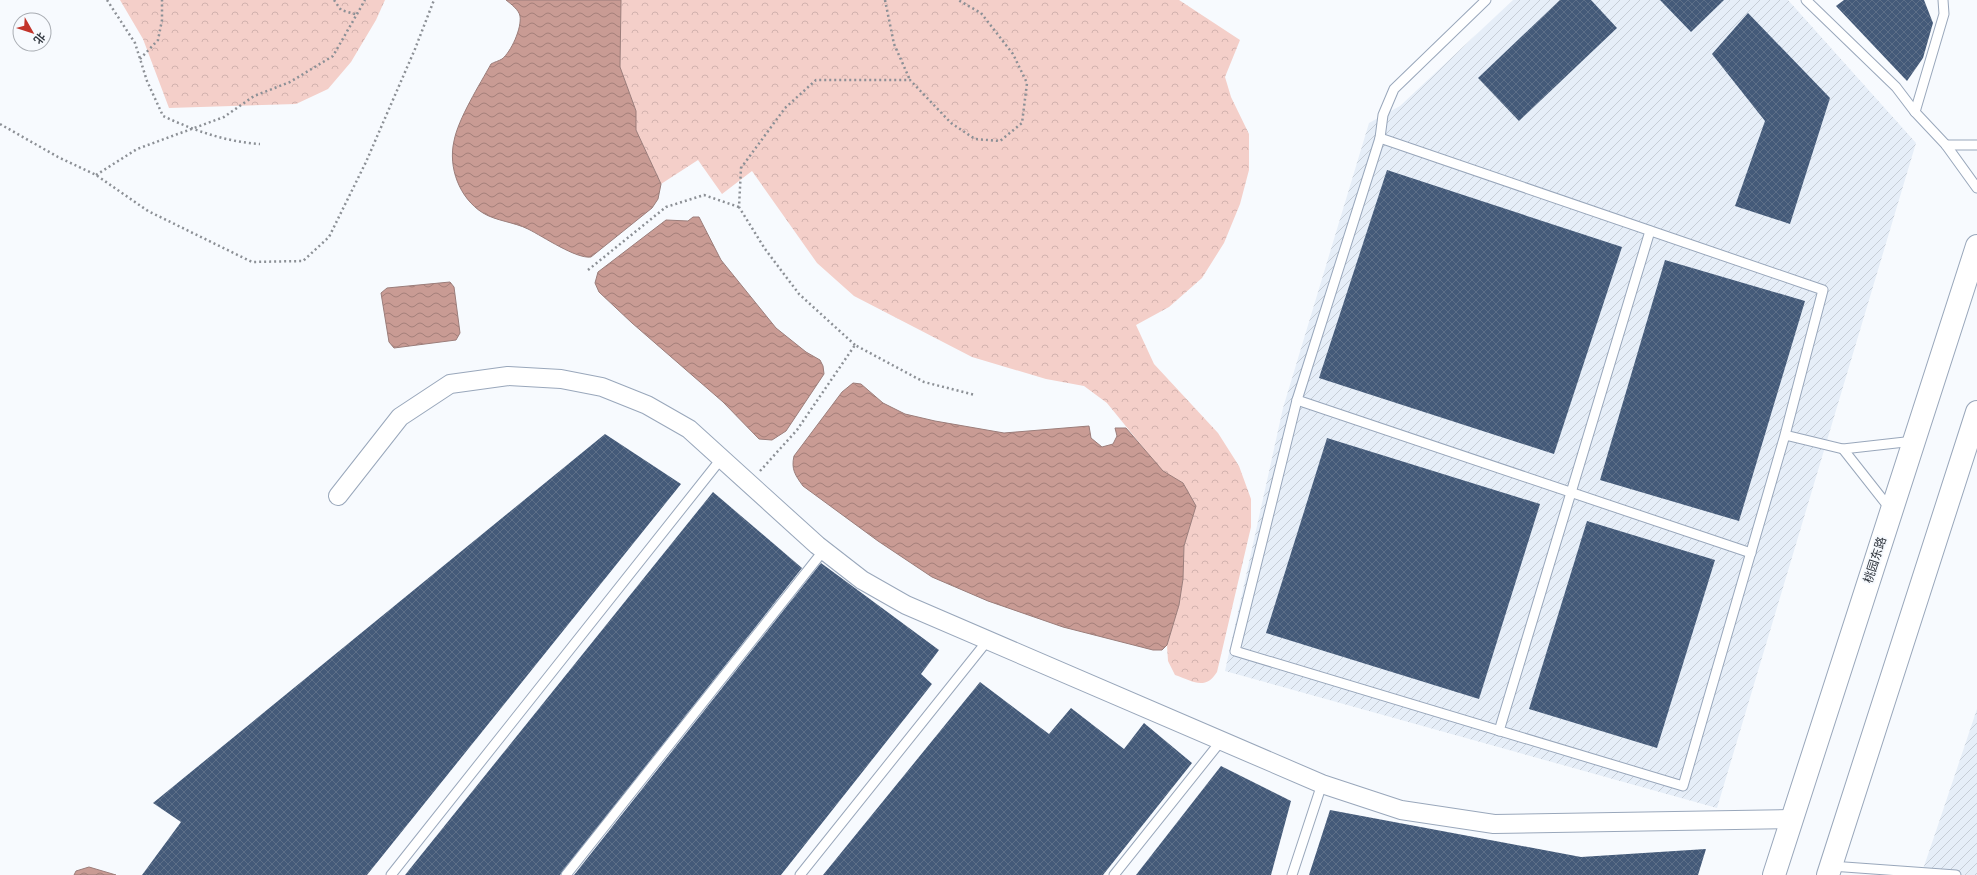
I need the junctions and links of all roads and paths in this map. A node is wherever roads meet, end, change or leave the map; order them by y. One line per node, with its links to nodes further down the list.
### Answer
1 (107, 0): 12 (path)
2 (162, 0): 12 (path)
3 (334, 0): 11 (path)
4 (365, 0): 11 (path)
5 (434, 0): 21 (path)
6 (885, 0): 13 (path)
7 (958, 0): 13 (path)
8 (1486, 0): 17 (lane)
9 (1806, 0): 14 (lane)
10 (1943, 0): 14 (lane)
11 (358, 15): 16 (path)
12 (140, 59): 16 (path)
13 (910, 80): 23 (path)
14 (1915, 112): 19 (lane)
15 (0, 124): 21 (path)
16 (190, 129): 18 (path); 21 (path)
17 (1380, 138): 24 (lane); 29 (lane)
18 (260, 144)
19 (1946, 145): 20 (lane); 22 (lane)
20 (1977, 145)
21 (96, 175)
22 (1977, 188)
23 (739, 207): 26 (path); 27 (path)
24 (1650, 231): 31 (lane); 36 (lane)
25 (1977, 246): 32 (main road, 桃园东路)
26 (588, 270)
27 (855, 345): 28 (path); 35 (path)
28 (975, 395)
29 (1297, 400): 36 (lane); 42 (lane)
30 (1977, 412): 46 (main road)
31 (1785, 436): 33 (lane); 40 (lane)
32 (1914, 441): 33 (lane); 38 (main road, 桃园东路)
33 (1843, 449): 38 (lane)
34 (721, 459): 35 (street); 37 (street); 47 (lane)
35 (749, 484): 39 (street)
36 (1570, 492): 40 (lane); 42 (lane)
37 (338, 496)
38 (1891, 510): 45 (main road, 桃园东路)
39 (824, 550): 41 (street); 48 (lane)
40 (1750, 553): 42 (lane)
41 (988, 640): 43 (street); 49 (lane)
42 (1499, 731)
43 (1221, 741): 44 (street); 50 (lane)
44 (1322, 784): 45 (street); 51 (lane)
45 (1791, 819): 52 (main road, 桃园东路)
46 (1830, 871): 53 (lane)
47 (391, 875)
48 (566, 875)
49 (800, 875)
50 (1114, 875)
51 (1292, 875)
52 (1774, 875)
53 (1956, 875)

